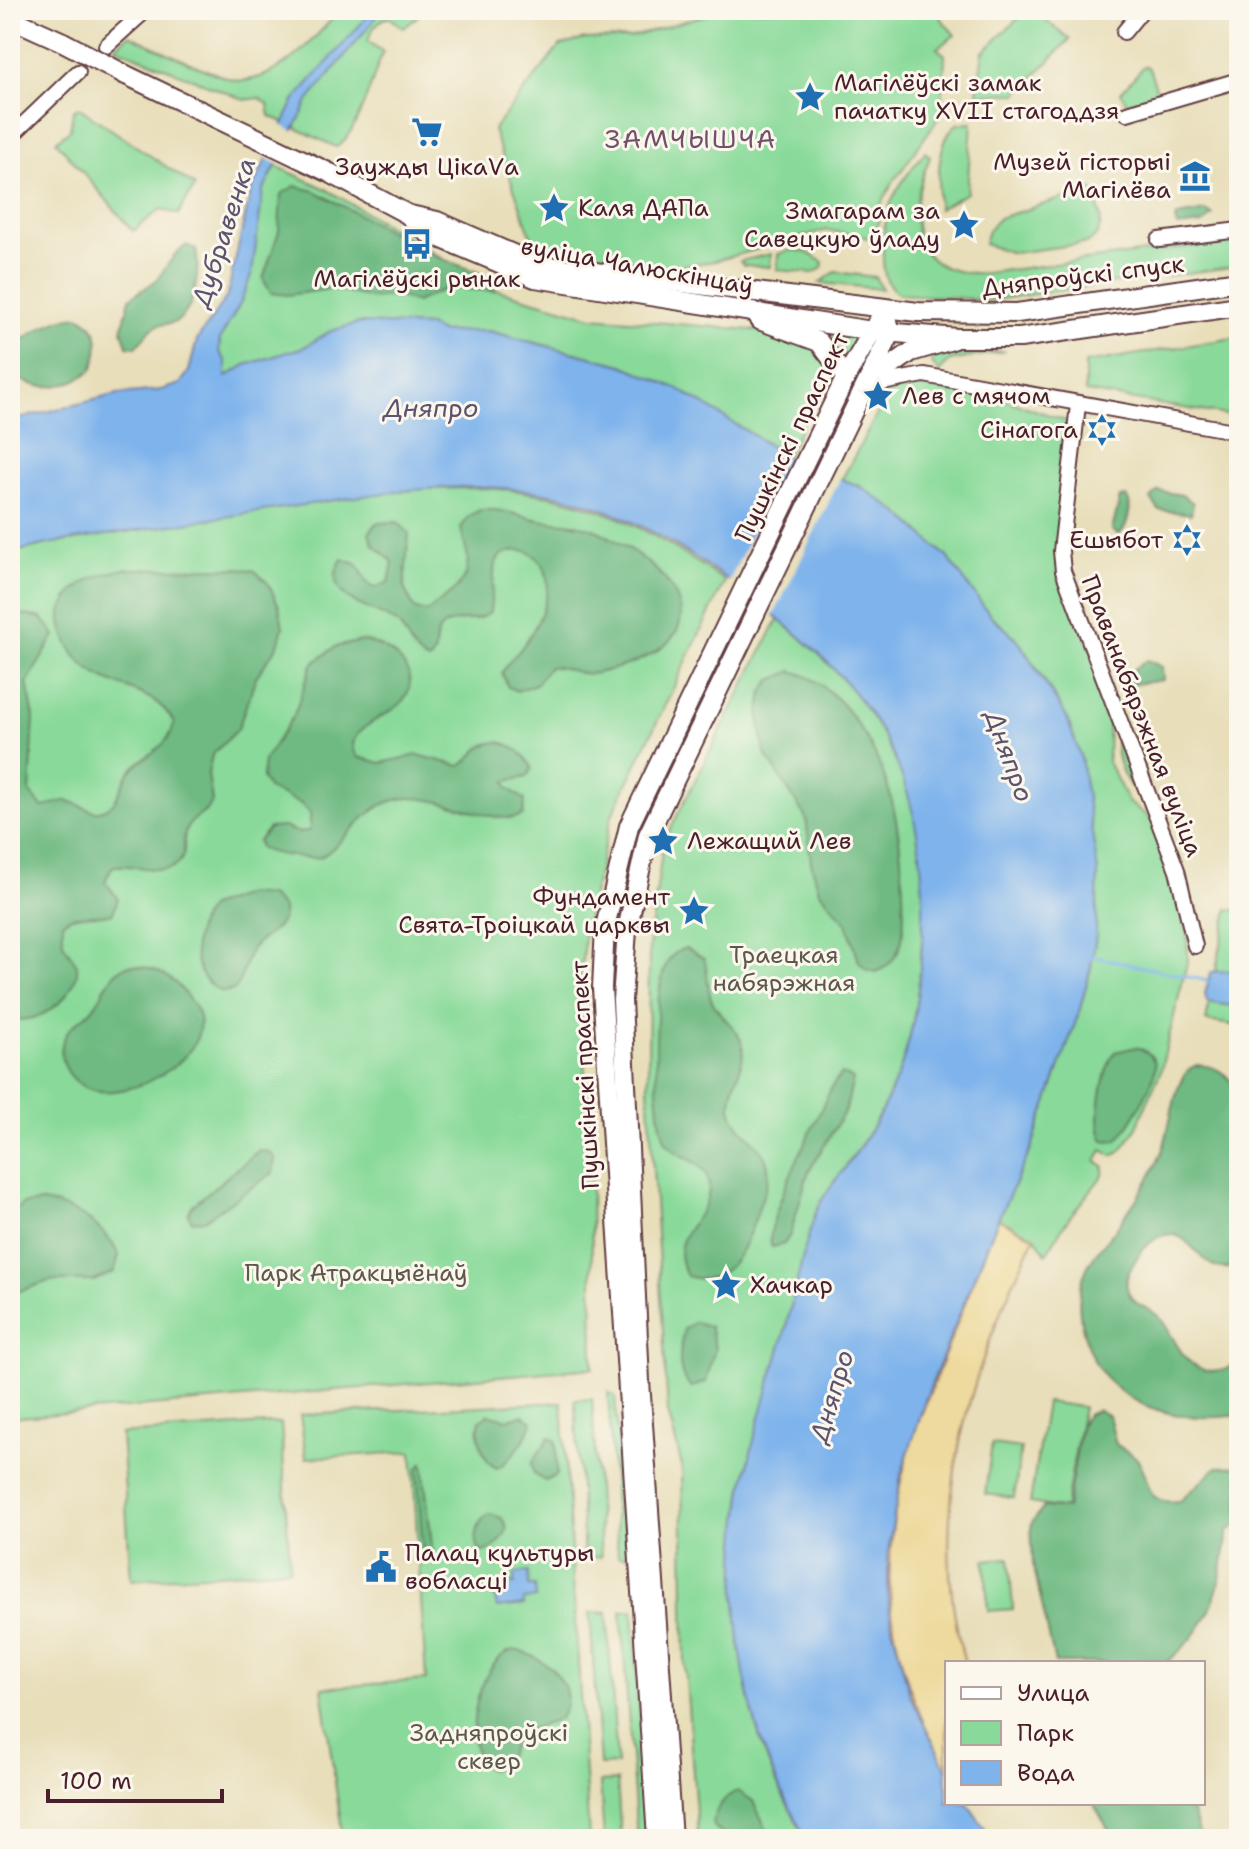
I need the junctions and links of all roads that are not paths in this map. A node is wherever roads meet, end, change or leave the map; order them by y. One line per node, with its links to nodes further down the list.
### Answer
1 (146, 10): 5 (street)
2 (1142, 10): 4 (street)
3 (10, 18): 10 (main road, вуліца Чалюскінцаў, bridge)
4 (1124, 32)
5 (106, 46)
6 (78, 72): 9 (street)
7 (1239, 80): 8 (street)
8 (1127, 113)
9 (10, 137)
10 (407, 214): 14 (main road, вуліца Чалюскінцаў); 16 (main road, вуліца Чалюскінцаў)
11 (1239, 230): 12 (street)
12 (1159, 240)
13 (1239, 281): 16 (main road, Дняпроўскі спуск)
14 (679, 300): 17 (main road, вуліца Чалюскінцаў); 21 (main road)
15 (1239, 306): 18 (main road, Дняпроўскі спуск)
16 (885, 309): 17 (main road, Пушкінскі праспект)
17 (881, 332): 18 (main road, Дняпроўскі спуск); 21 (main road, Пушкінскі праспект); 22 (main road, Пушкінскі праспект)
18 (958, 338): 19 (main road, Пушкінскі праспект)
19 (928, 349): 20 (street); 22 (main road, Пушкінскі праспект)
20 (924, 375): 22 (street); 23 (street)
21 (846, 377): 26 (main road, Пушкінскі праспект)
22 (865, 386): 27 (main road, Пушкінскі праспект)
23 (1078, 405): 24 (street); 25 (street, Праванабярэжная вуліца)
24 (1239, 432)
25 (1195, 946)
26 (657, 1839)
27 (672, 1839)

